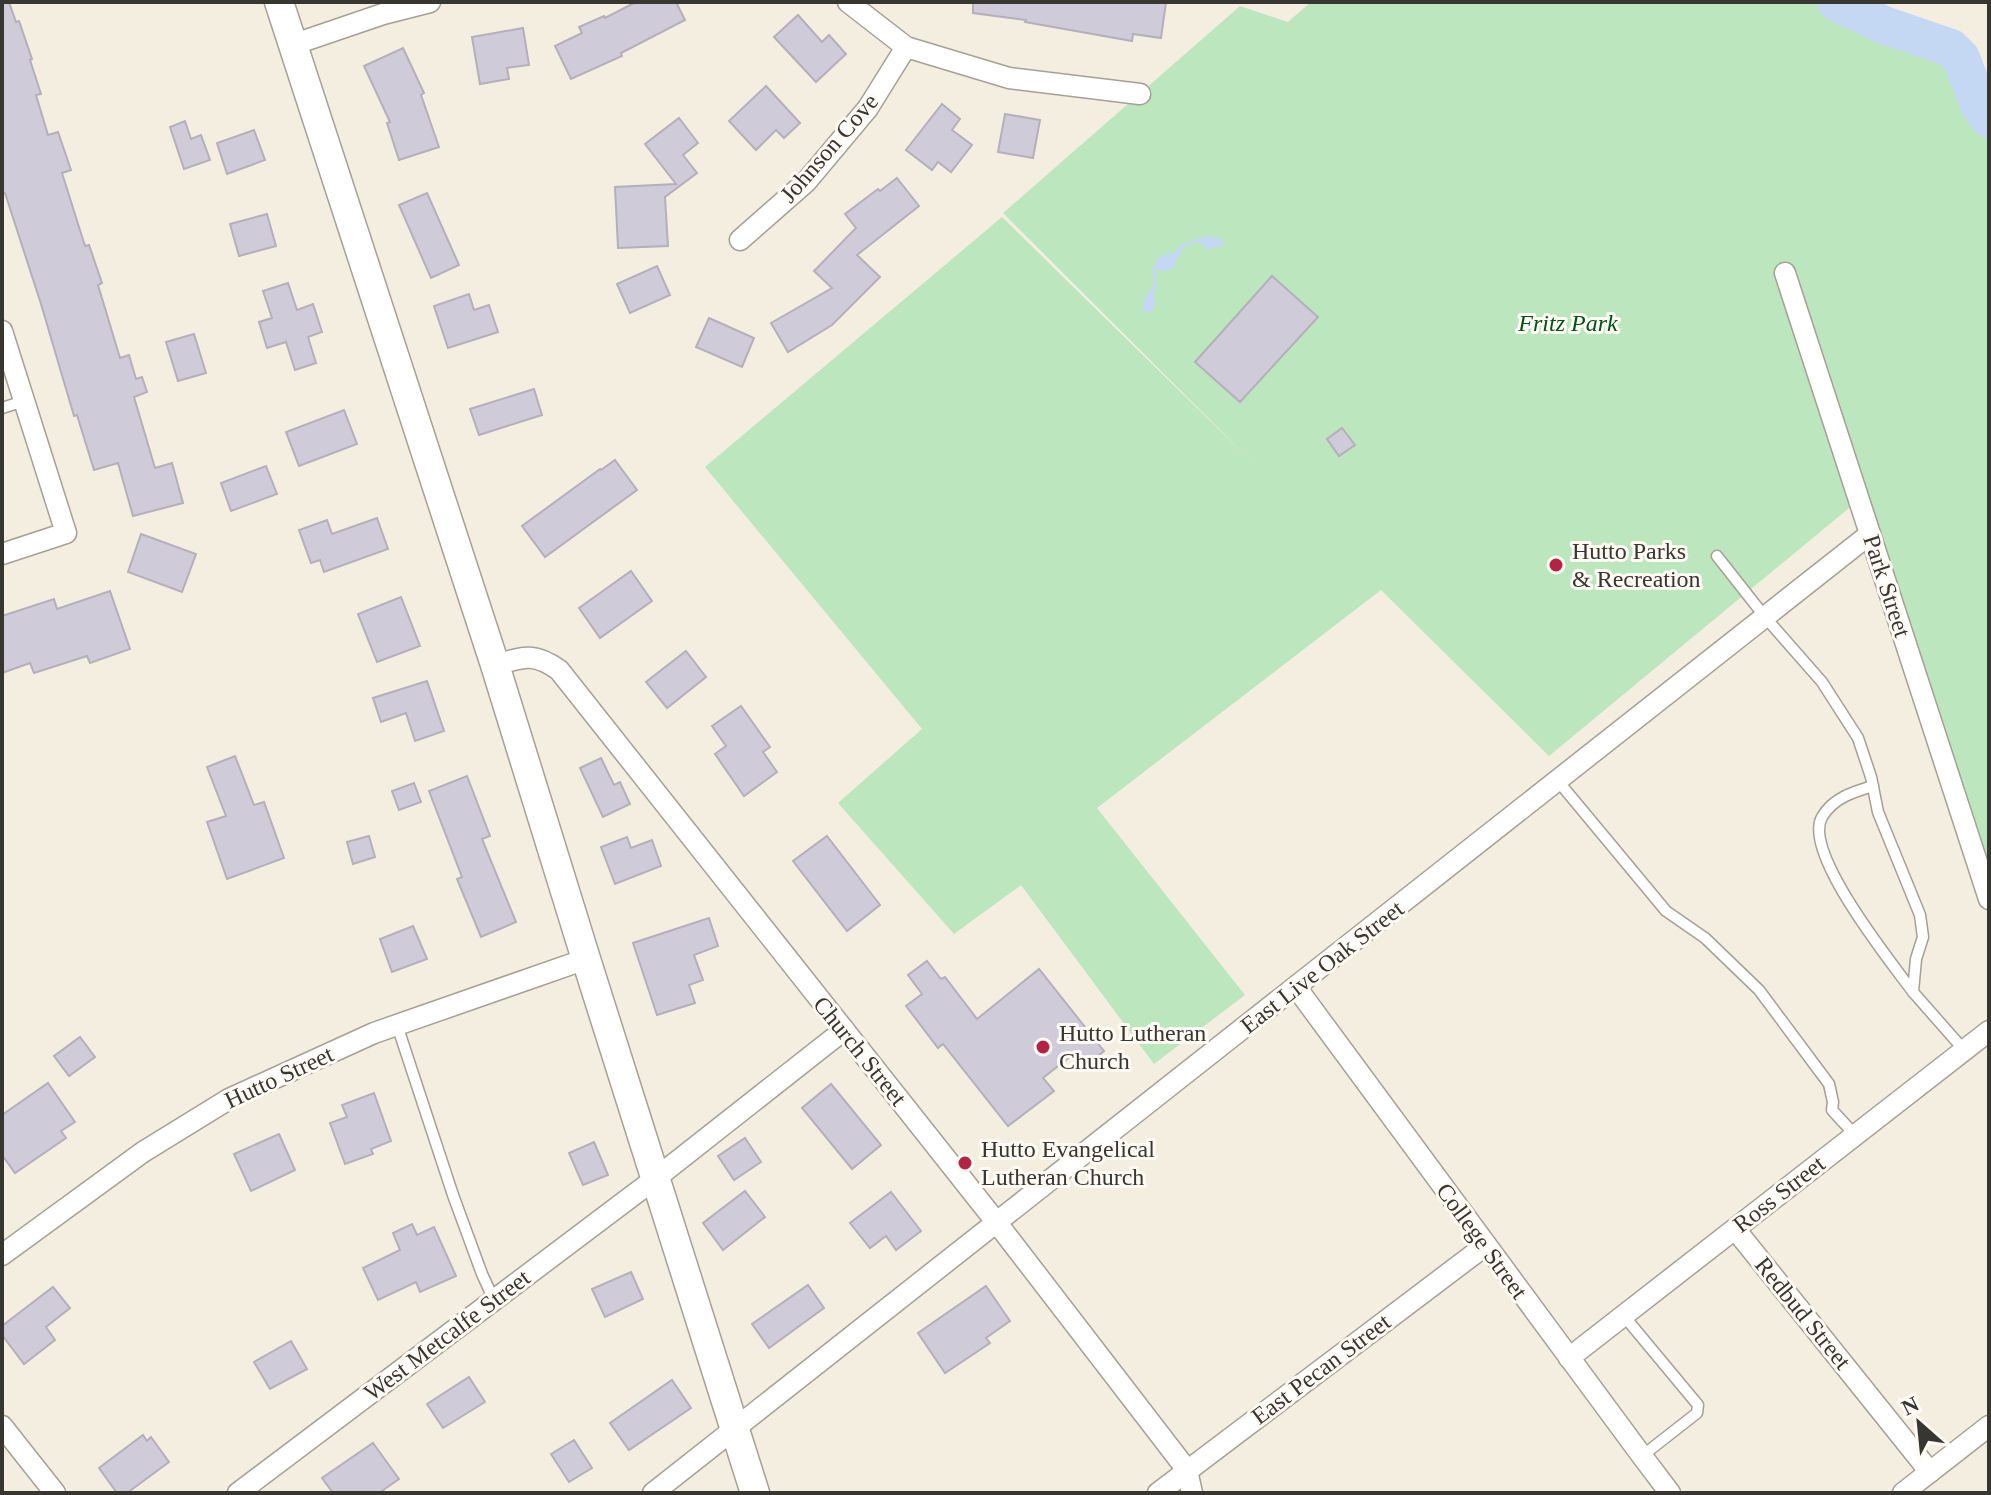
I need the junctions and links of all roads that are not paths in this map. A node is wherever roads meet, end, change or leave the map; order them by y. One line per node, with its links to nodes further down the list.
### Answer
1 (279, 2): 4 (main road)
2 (430, 2): 4 (street)
3 (848, 2): 5 (street)
4 (292, 45): 16 (main road)
5 (906, 47): 6 (street); 7 (street, Johnson Cove)
6 (1140, 94)
7 (740, 240)
8 (1785, 273): 12 (street, Park Street)
9 (2, 331): 10 (street)
10 (24, 401): 11 (lane); 13 (street)
11 (2, 408)
12 (1870, 534): 15 (street, East Live Oak Street); 19 (street, Park Street)
13 (2, 554)
14 (1717, 556): 15 (lane)
15 (1765, 617): 17 (street, East Live Oak Street); 18 (lane)
16 (495, 665): 20 (main road); 24 (street, Church Street)
17 (1558, 781): 21 (street, East Live Oak Street); 27 (lane)
18 (1873, 786): 22 (lane); 22 (lane)
19 (1989, 899)
20 (586, 959): 23 (street, Hutto Street); 28 (main road)
21 (1296, 987): 29 (street, East Live Oak Street); 31 (street, College Street)
22 (1913, 992): 26 (lane)
23 (397, 1025): 32 (street, Hutto Street); 33 (lane)
24 (844, 1030): 28 (street, West Metcalfe Street); 29 (street, Church Street)
25 (1989, 1031): 26 (street, Ross Street)
26 (1964, 1050): 27 (street, Ross Street)
27 (1855, 1135): 30 (street, Ross Street)
28 (656, 1178): 33 (street, West Metcalfe Street); 38 (main road)
29 (997, 1223): 38 (street, East Live Oak Street); 40 (street, Church Street)
30 (1735, 1229): 34 (street, Ross Street); 41 (street, Redbud Street)
31 (1486, 1245): 35 (street, College Street); 40 (street, East Pecan Street)
32 (2, 1255)
33 (494, 1300): 43 (street, West Metcalfe Street)
34 (1624, 1316): 35 (street, Ross Street); 39 (lane)
35 (1569, 1358): 39 (street, College Street)
36 (2, 1426): 42 (street)
37 (1989, 1426): 41 (street)
38 (735, 1429): 44 (street, East Live Oak Street); 45 (main road)
39 (1642, 1456): 48 (street, College Street)
40 (1187, 1470): 46 (street, East Pecan Street); 47 (street, Church Street)
41 (1930, 1472): 49 (street)
42 (55, 1493)
43 (238, 1493)
44 (653, 1493)
45 (755, 1493)
46 (1158, 1493)
47 (1192, 1493)
48 (1670, 1493)
49 (1903, 1493)

